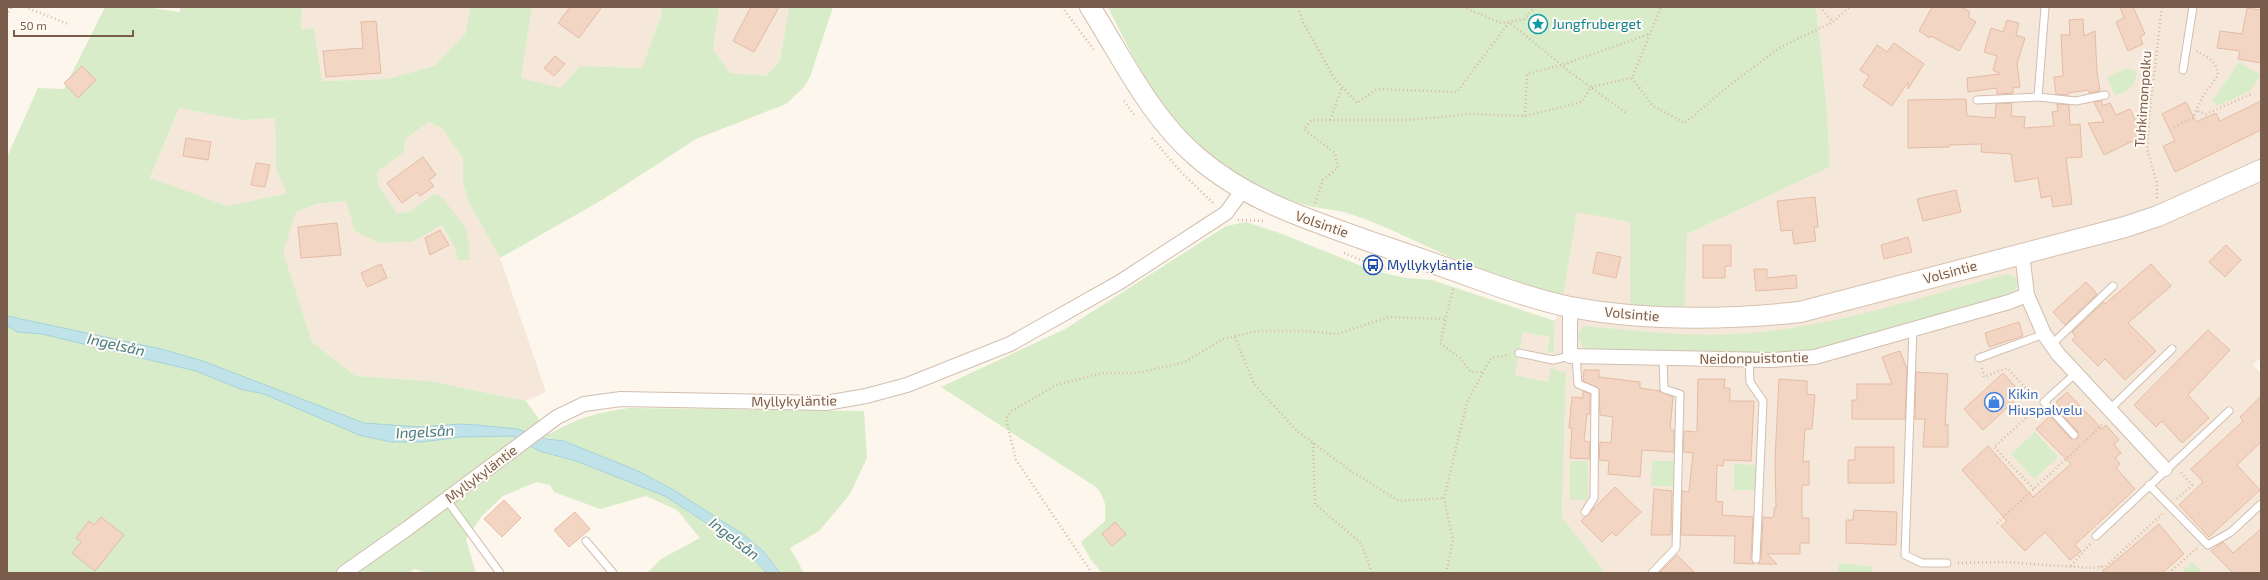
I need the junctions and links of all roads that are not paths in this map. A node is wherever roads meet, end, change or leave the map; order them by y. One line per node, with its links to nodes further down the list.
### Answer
1 (1090, 7): 9 (street, Volsintie)
2 (2045, 7): 6 (lane)
3 (2193, 7): 4 (lane)
4 (2183, 70)
5 (2105, 95): 6 (lane)
6 (2038, 97): 7 (lane)
7 (1977, 100)
8 (2261, 170): 10 (street, Volsintie)
9 (1242, 191): 13 (street, Volsintie); 28 (street, Myllykyläntie)
10 (2022, 253): 12 (street); 13 (street, Volsintie)
11 (2113, 286): 15 (lane)
12 (2027, 295): 14 (street, Neidonpuistontie); 15 (street)
13 (1570, 307): 18 (street)
14 (1912, 328): 21 (street, Neidonpuistontie); 34 (lane)
15 (2048, 339): 20 (lane); 22 (street)
16 (2172, 349): 24 (lane)
17 (1519, 353): 18 (lane)
18 (1573, 356): 19 (street, Neidonpuistontie); 30 (lane)
19 (1663, 358): 21 (street, Neidonpuistontie); 38 (lane)
20 (1978, 358)
21 (1749, 360): 33 (lane)
22 (2076, 373): 24 (street); 25 (lane)
23 (2229, 411): 26 (lane)
24 (2112, 412): 26 (street)
25 (2074, 435)
26 (2169, 466): 27 (lane)
27 (2149, 485): 29 (lane); 31 (lane)
28 (446, 499): 35 (street, Myllykyläntie); 36 (lane)
29 (2261, 504)
30 (1585, 512)
31 (2096, 536)
32 (586, 541): 37 (lane)
33 (1756, 559)
34 (1947, 563)
35 (344, 573)
36 (500, 573)
37 (613, 573)
38 (1652, 573)

